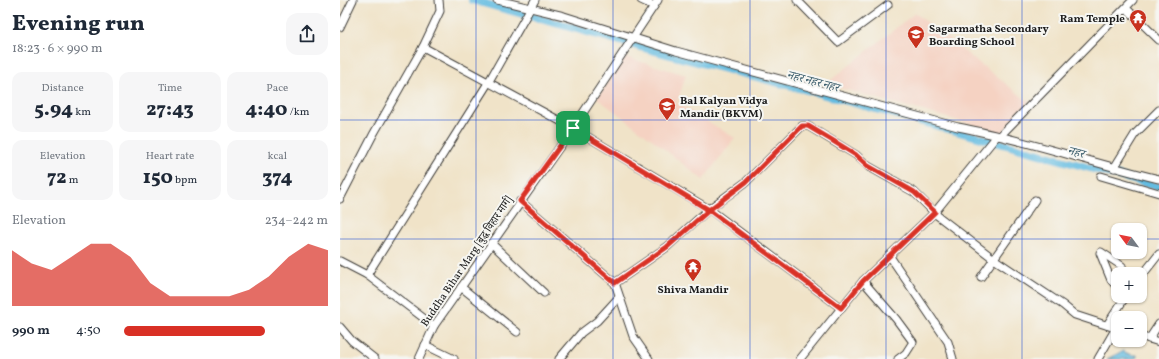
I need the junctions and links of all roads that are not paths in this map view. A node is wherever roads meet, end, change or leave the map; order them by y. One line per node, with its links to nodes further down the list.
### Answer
1 (353, 0): 12 (street)
2 (439, 0): 15 (street)
3 (497, 0): 11 (street)
4 (535, 0): 11 (street)
5 (642, 0): 8 (street)
6 (797, 0): 9 (street)
7 (1133, 0): 10 (street)
8 (656, 3): 13 (street, Buddha Bihar Marg [बुद्ध विहार मार्ग])
9 (888, 5)
10 (1126, 8): 14 (street); 19 (street)
11 (530, 9): 13 (street); 16 (street)
12 (340, 27)
13 (634, 38): 18 (street, Buddha Bihar Marg [बुद्ध विहार मार्ग]); 19 (street)
14 (1159, 40)
15 (423, 47): 16 (street); 24 (street)
16 (488, 83): 18 (street); 36 (street)
17 (1159, 110): 20 (street)
18 (573, 128): 26 (street, Buddha Bihar Marg [बुद्ध विहार मार्ग]); 27 (street)
19 (998, 136): 20 (street); 28 (street)
20 (1114, 168): 22 (street)
21 (1101, 176): 23 (street)
22 (1159, 180)
23 (1159, 194)
24 (340, 199)
25 (1035, 200): 32 (street)
26 (520, 201): 29 (street, Buddha Bihar Marg [बुद्ध विहार मार्ग]); 40 (street)
27 (709, 210): 28 (street); 40 (street); 45 (street)
28 (935, 212): 31 (street); 32 (street)
29 (491, 243): 41 (street, Buddha Bihar Marg [बुद्ध विहार मार्ग]); 42 (street)
30 (1159, 254): 35 (street)
31 (889, 255): 39 (street); 63 (street)
32 (994, 259): 37 (street); 47 (street)
33 (340, 261): 36 (street)
34 (1122, 266): 38 (street)
35 (1147, 269)
36 (366, 275): 48 (street)
37 (981, 277)
38 (1111, 280)
39 (863, 281): 45 (street); 62 (street)
40 (615, 283): 43 (street)
41 (461, 287): 48 (street, Buddha Bihar Marg [बुद्ध विहार मार्ग]); 51 (street)
42 (544, 293)
43 (620, 297): 57 (street); 61 (street)
44 (1121, 303): 47 (street)
45 (841, 308): 56 (street)
46 (1159, 324): 53 (street)
47 (1107, 325): 49 (street)
48 (434, 326): 55 (street, Buddha Bihar Marg [बुद्ध विहार मार्ग])
49 (1111, 326)
50 (340, 327): 58 (street)
51 (517, 332)
52 (1111, 338): 64 (street)
53 (1149, 338): 54 (street)
54 (1159, 342)
55 (425, 345): 59 (street, Buddha Bihar Marg [बुद्ध विहार मार्ग]); 60 (street)
56 (804, 357)
57 (646, 358)
58 (375, 359)
59 (418, 359)
60 (454, 359)
61 (559, 359)
62 (898, 359)
63 (953, 359)
64 (1098, 359)

